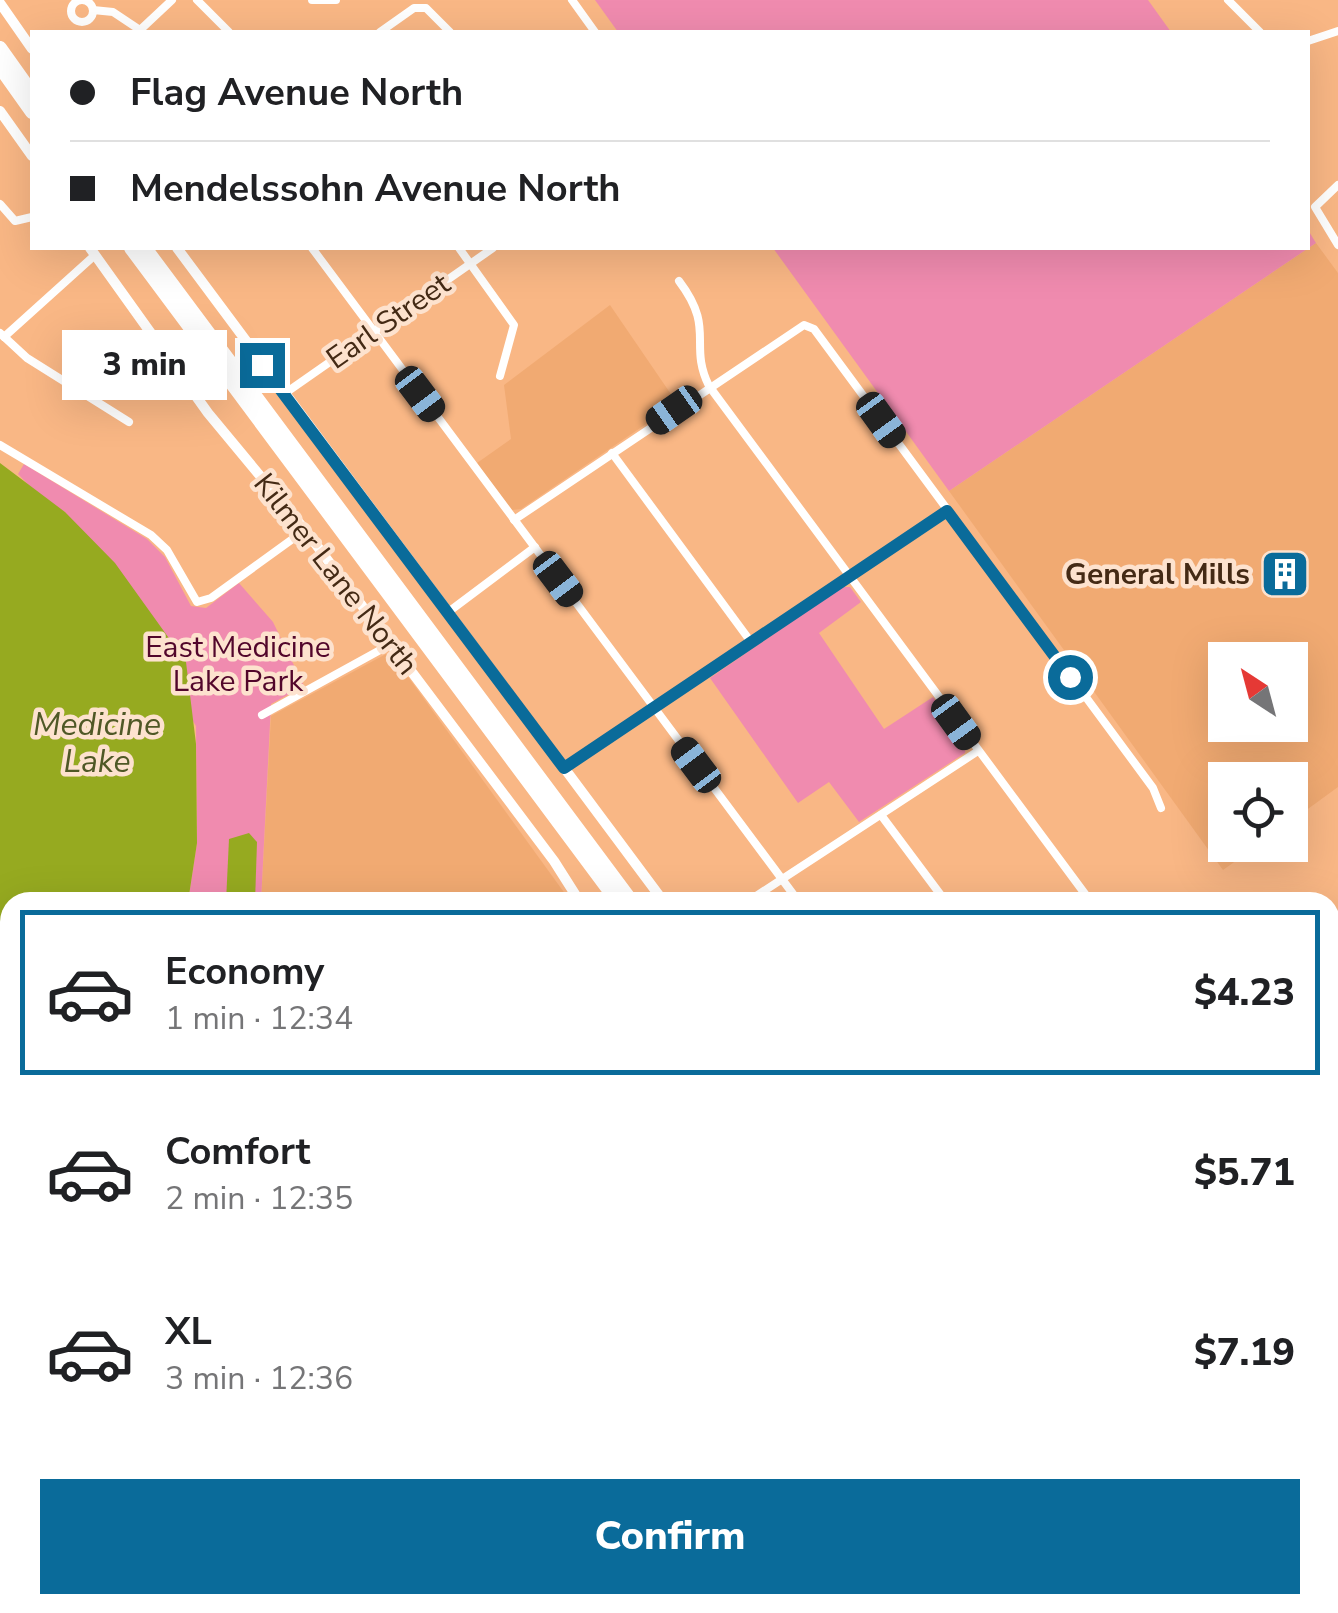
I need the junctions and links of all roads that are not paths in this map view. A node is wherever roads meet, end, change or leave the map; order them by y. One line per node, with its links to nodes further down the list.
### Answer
1 (172, 0): 10 (street)
2 (197, 0): 11 (street)
3 (312, 0): 4 (street)
4 (336, 0)
5 (572, 0): 14 (street)
6 (1228, 0): 15 (street)
7 (0, 3): 19 (street)
8 (92, 10): 9 (street)
9 (137, 30)
10 (139, 30)
11 (226, 30)
12 (383, 30): 13 (street)
13 (448, 30)
14 (594, 30)
15 (1258, 30)
16 (1338, 31): 18 (street)
17 (0, 40): 22 (highway)
18 (1310, 40)
19 (30, 46)
20 (0, 48): 22 (highway)
21 (0, 67): 23 (highway)
22 (28, 87)
23 (30, 109)
24 (0, 112): 25 (street)
25 (30, 153)
26 (1338, 185): 29 (street)
27 (0, 204): 28 (street)
28 (30, 218)
29 (1338, 246)
30 (132, 250): 61 (highway)
31 (146, 250): 66 (highway)
32 (178, 250): 43 (street)
33 (313, 250): 39 (street)
34 (460, 250): 37 (street)
35 (490, 250): 37 (street, Earl Street)
36 (93, 251): 40 (street); 49 (street, Kilmer Lane North)
37 (470, 263): 39 (street, Earl Street); 41 (street)
38 (678, 281): 42 (street)
39 (373, 331): 43 (street, Earl Street); 48 (street)
40 (2, 335): 44 (street)
41 (500, 376)
42 (709, 386): 46 (street); 47 (street); 51 (street)
43 (284, 394): 52 (street)
44 (130, 422)
45 (0, 444): 49 (street)
46 (612, 453): 48 (street); 53 (street)
47 (947, 511): 51 (street); 59 (street)
48 (514, 520): 50 (street)
49 (305, 530): 54 (street, Kilmer Lane North)
50 (534, 547): 52 (street); 55 (street)
51 (849, 576): 53 (street); 57 (street)
52 (447, 613): 58 (street)
53 (750, 642): 55 (street)
54 (391, 644): 56 (street); 63 (street, Kilmer Lane North)
55 (653, 708): 58 (street); 62 (street)
56 (262, 715)
57 (978, 751): 60 (street); 71 (street)
58 (564, 768): 67 (street)
59 (1161, 808)
60 (881, 815): 62 (street); 70 (street)
61 (566, 834): 64 (highway); 65 (highway)
62 (782, 880): 68 (street); 69 (street)
63 (574, 892)
64 (603, 892)
65 (620, 892)
66 (621, 892)
67 (657, 892)
68 (763, 892)
69 (791, 892)
70 (939, 892)
71 (1084, 892)

